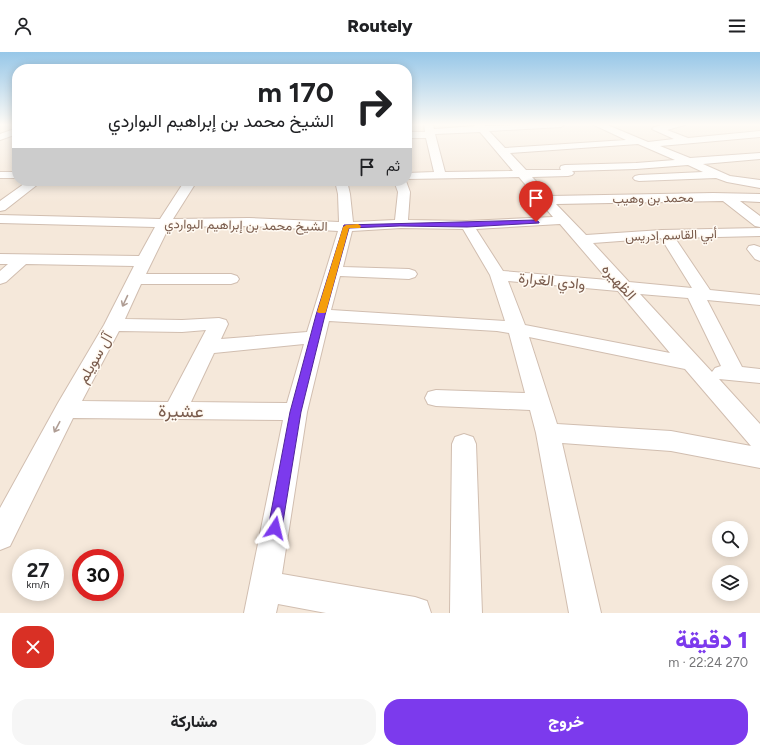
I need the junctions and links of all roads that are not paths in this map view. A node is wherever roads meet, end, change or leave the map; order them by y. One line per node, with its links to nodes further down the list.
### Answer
1 (434, 150): 13 (street)
2 (516, 150): 5 (street)
3 (555, 150): 8 (street)
4 (661, 150): 7 (street)
5 (502, 151): 9 (street, الظهيره)
6 (757, 157): 7 (street)
7 (690, 162): 8 (street); 10 (street)
8 (566, 170): 9 (street); 22 (street)
9 (521, 173): 13 (street); 24 (street, الظهيره)
10 (717, 174): 15 (street); 16 (street)
11 (0, 175): 12 (street)
12 (12, 175)
13 (440, 175): 14 (street)
14 (412, 176)
15 (630, 179)
16 (760, 184)
17 (29, 186): 25 (street)
18 (188, 186): 28 (street, آل سويلم)
19 (342, 186): 32 (street)
20 (402, 186): 30 (street)
21 (726, 197): 22 (street, محمد بن وهيب); 23 (street, محمد بن وهيب); 29 (street)
22 (581, 198): 24 (street, محمد بن وهيب)
23 (760, 198)
24 (546, 200): 27 (street, الظهيره)
25 (0, 207)
26 (0, 219): 28 (street, الشيخ محمد بن إبراهيم البواردي)
27 (564, 220): 31 (street, الشيخ محمد بن إبراهيم البواردي); 35 (street, الظهيره)
28 (164, 223): 32 (street, الشيخ محمد بن إبراهيم البواردي); 38 (street, آل سويلم)
29 (760, 223)
30 (400, 224): 31 (street, الشيخ محمد بن إبراهيم البواردي); 32 (street, الشيخ محمد بن إبراهيم البواردي)
31 (467, 225): 41 (street, وادي الغرارة)
32 (346, 227): 39 (street)
33 (760, 232): 34 (street, أبي القاسم إدريس)
34 (665, 234): 35 (street, أبي القاسم إدريس); 46 (street)
35 (581, 240): 45 (street, الظهيره)
36 (0, 259): 37 (street)
37 (22, 260): 38 (street); 42 (street)
38 (145, 261): 43 (street, آل سويلم)
39 (333, 271): 40 (street); 48 (street)
40 (409, 274)
41 (498, 275): 45 (street, وادي الغرارة); 50 (street)
42 (0, 279)
43 (135, 279): 44 (street); 49 (street, آل سويلم, one-way to 49)
44 (231, 279)
45 (624, 288): 46 (street, وادي الغرارة); 53 (street, الظهيره)
46 (700, 294): 47 (street, وادي الغرارة); 54 (street)
47 (760, 300)
48 (321, 315): 50 (street); 51 (street)
49 (113, 326): 52 (street); 58 (street, آل سويلم)
50 (517, 329): 53 (street); 57 (street)
51 (315, 337): 52 (street); 60 (street)
52 (207, 347): 59 (street)
53 (696, 368): 54 (street); 62 (street, الظهيره)
54 (734, 374): 55 (street)
55 (760, 376)
56 (436, 398): 57 (street)
57 (538, 402): 61 (street)
58 (66, 409): 59 (street, عشيرة); 65 (street, آل سويلم, one-way to 65)
59 (176, 411): 60 (street, عشيرة)
60 (296, 412): 66 (street)
61 (548, 433): 64 (street); 69 (street)
62 (760, 440)
63 (464, 444): 68 (street)
64 (760, 458)
65 (4, 520)
66 (262, 600): 67 (street)
67 (414, 613)
68 (466, 613)
69 (585, 613)

